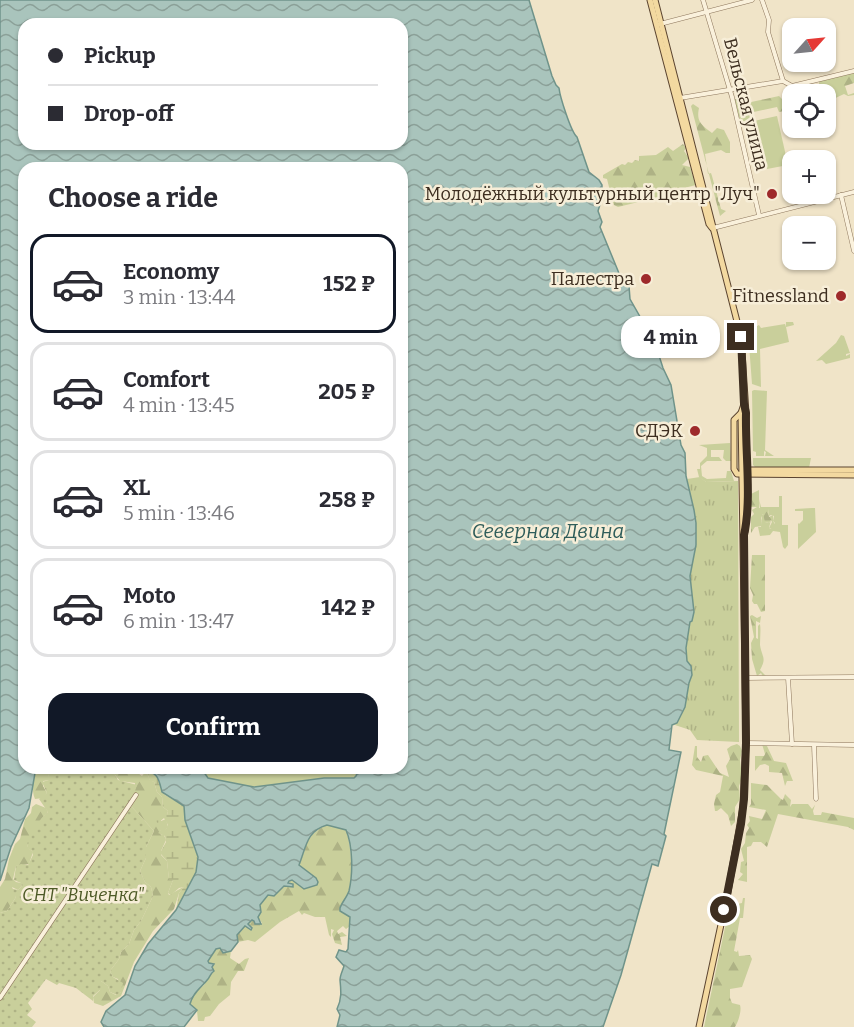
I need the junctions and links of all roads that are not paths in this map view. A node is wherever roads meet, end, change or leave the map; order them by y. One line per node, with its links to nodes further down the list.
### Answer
1 (650, 0): 7 (main road)
2 (655, 0): 7 (main road)
3 (703, 0): 6 (street, Вельская улица)
4 (752, 0): 6 (street)
5 (762, 0): 9 (street)
6 (708, 11): 7 (street); 10 (street, Вельская улица)
7 (659, 24): 11 (main road)
8 (854, 71): 9 (street)
9 (783, 81): 10 (street)
10 (729, 89): 11 (street); 14 (street, Вельская улица)
11 (679, 98): 15 (main road)
12 (854, 192): 13 (street)
13 (840, 195): 14 (street); 16 (street)
14 (759, 215): 15 (street)
15 (712, 228): 17 (main road)
16 (854, 251)
17 (744, 404): 18 (main road); 20 (main road)
18 (741, 413): 20 (main road); 20 (main road)
19 (854, 470): 20 (main road)
20 (745, 472): 21 (main road); 23 (main road)
21 (854, 475)
22 (854, 677): 24 (street)
23 (746, 678): 24 (street); 25 (main road)
24 (789, 678): 26 (street)
25 (746, 743): 26 (street); 32 (main road)
26 (792, 744): 27 (street)
27 (814, 745): 28 (street); 30 (street)
28 (854, 746)
29 (136, 795): 31 (street)
30 (816, 800)
31 (0, 998)
32 (699, 1027)

